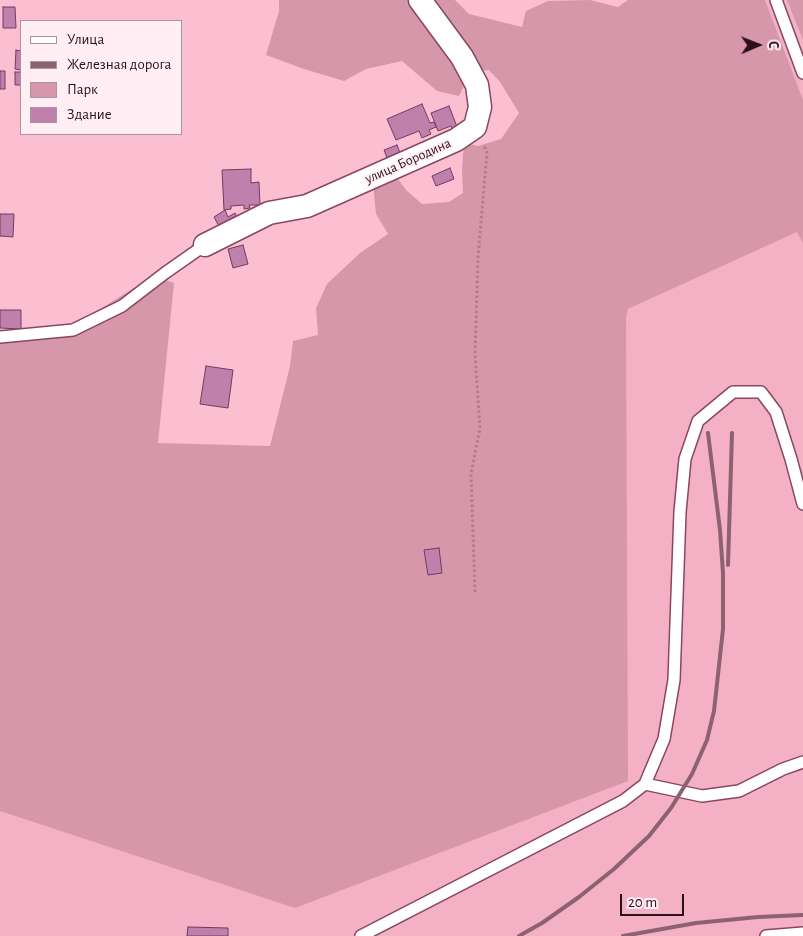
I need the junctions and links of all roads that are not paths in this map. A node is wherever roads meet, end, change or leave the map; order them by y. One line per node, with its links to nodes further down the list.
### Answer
1 (420, 0): 4 (street, улица Бородина)
2 (776, 0): 3 (lane)
3 (803, 72)
4 (205, 245): 5 (lane)
5 (0, 336)
6 (803, 504): 8 (lane)
7 (803, 762): 8 (lane)
8 (645, 784): 10 (lane)
9 (803, 933): 11 (lane)
10 (361, 936)
11 (766, 936)

